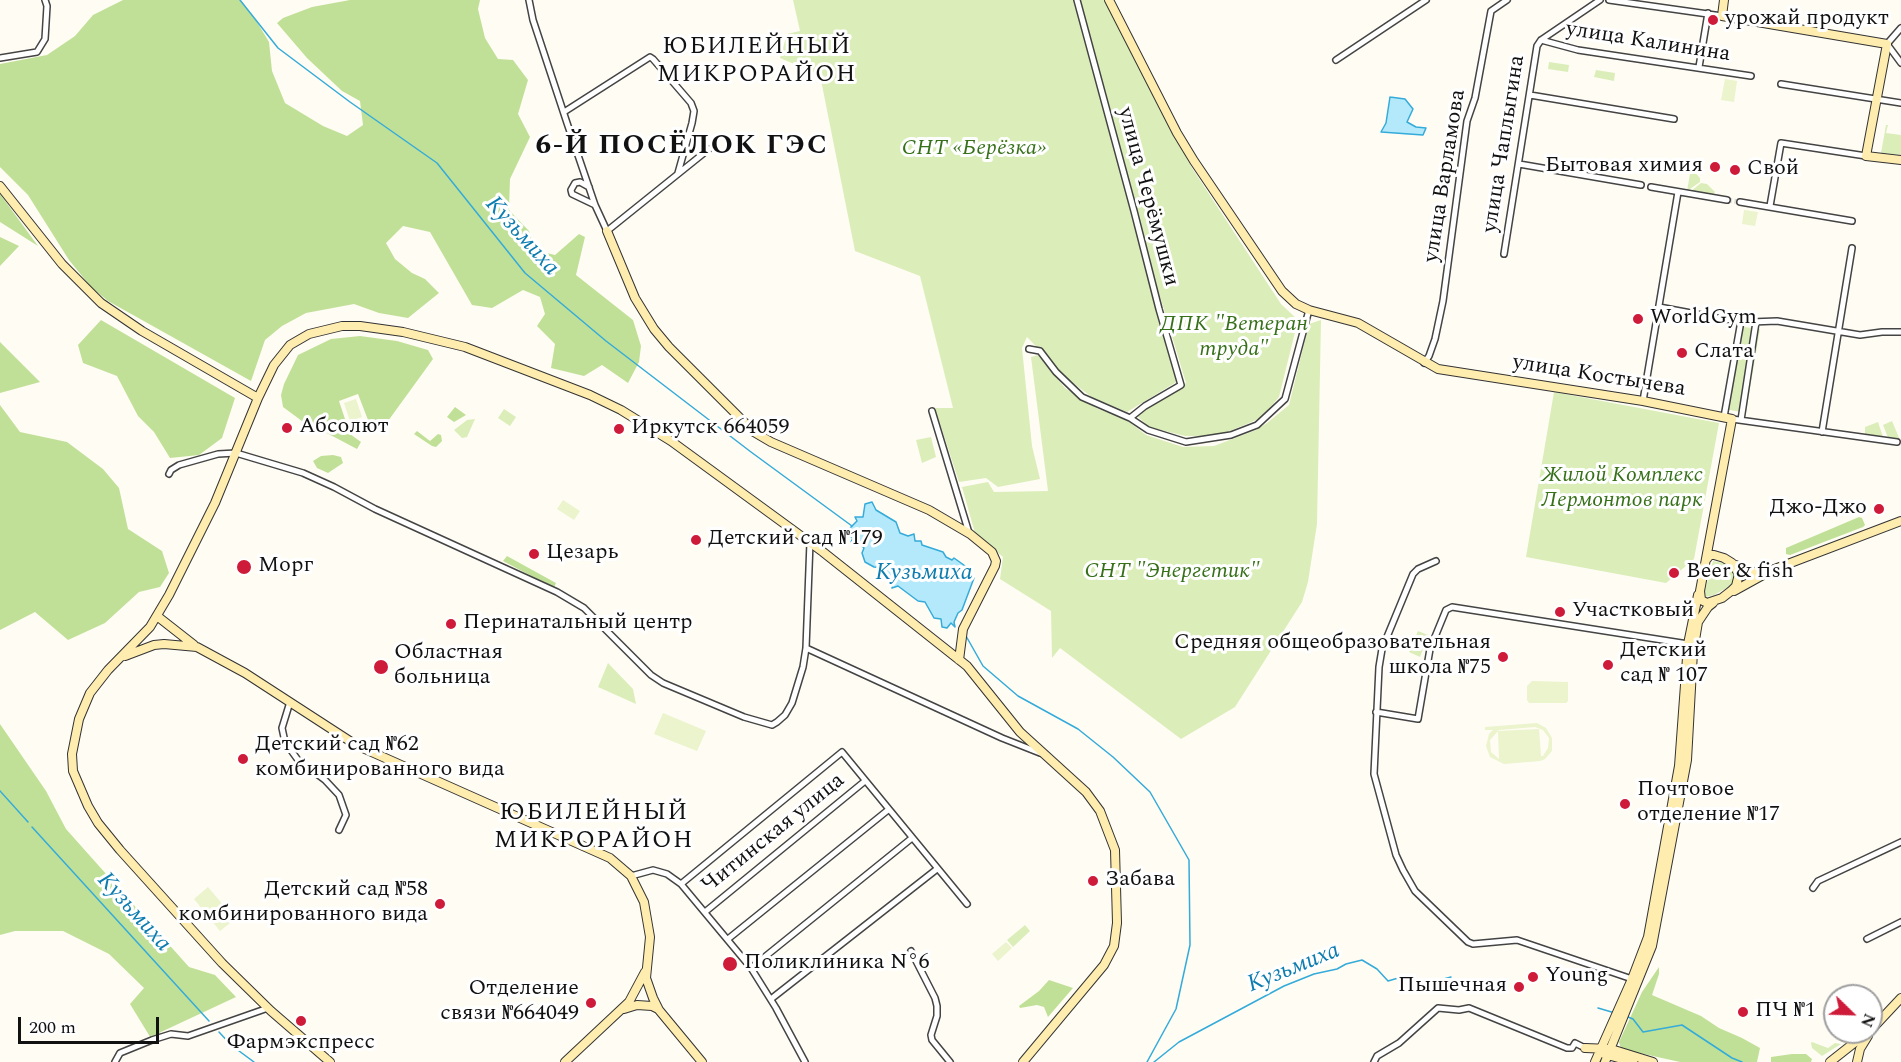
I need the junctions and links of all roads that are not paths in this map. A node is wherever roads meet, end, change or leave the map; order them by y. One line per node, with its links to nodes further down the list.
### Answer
1 (45, 0): 15 (street)
2 (529, 0): 24 (street)
3 (1077, 0): 55 (street, улица Черёмушки)
4 (1109, 0): 45 (main road, улица Костычева)
5 (1426, 0): 16 (street)
6 (1507, 0): 51 (street, улица Варламова)
7 (1600, 0): 13 (street, улица Чаплыгина)
8 (1609, 0): 10 (street)
9 (1724, 0): 11 (main road)
10 (1708, 13): 11 (street); 18 (street)
11 (1722, 15): 14 (main road)
12 (1901, 28): 14 (street)
13 (1541, 40): 18 (street, улица Калинина); 21 (street, улица Чаплыгина)
14 (1887, 44): 17 (street); 22 (main road)
15 (0, 58)
16 (1336, 60)
17 (1901, 63)
18 (1699, 67): 19 (street, улица Калинина)
19 (1751, 76)
20 (1781, 84): 22 (street)
21 (1530, 95): 25 (street); 29 (street, улица Чаплыгина)
22 (1877, 99): 23 (street); 27 (main road)
23 (1901, 103)
24 (564, 112): 30 (street); 33 (street)
25 (1674, 119)
26 (710, 149): 30 (street)
27 (1866, 156): 28 (main road); 39 (street)
28 (1901, 160)
29 (1519, 164): 32 (street); 43 (street, улица Чаплыгина)
30 (677, 175): 41 (street)
31 (0, 186): 52 (main road)
32 (1641, 186)
33 (589, 187): 38 (street); 38 (street)
34 (1651, 187): 35 (street)
35 (1678, 192): 36 (street); 44 (street)
36 (1727, 200)
37 (1740, 202): 39 (street)
38 (595, 205): 41 (street)
39 (1770, 206): 40 (street)
40 (1852, 221)
41 (607, 231): 64 (main road)
42 (1852, 248): 48 (street)
43 (1504, 254)
44 (1659, 307): 46 (street); 53 (street)
45 (1309, 310): 51 (main road, улица Костычева); 55 (street)
46 (1741, 321): 47 (street); 56 (street)
47 (1756, 322): 48 (street); 57 (street)
48 (1838, 332): 49 (street); 58 (street)
49 (1901, 332)
50 (1029, 349): 55 (street)
51 (1424, 363): 53 (main road, улица Костычева)
52 (258, 398): 60 (main road); 65 (main road)
53 (1643, 401): 56 (main road, улица Костычева)
54 (932, 411): 64 (street)
55 (1130, 418)
56 (1727, 418): 57 (street, улица Костычева); 63 (main road)
57 (1741, 420): 58 (street, улица Костычева)
58 (1822, 432): 59 (street, улица Костычева)
59 (1897, 442)
60 (236, 453): 61 (street); 72 (main road); 75 (street)
61 (169, 474)
62 (1901, 521): 69 (main road)
63 (1711, 532): 66 (main road); 68 (main road)
64 (970, 534): 77 (main road)
65 (810, 542): 75 (street); 77 (main road)
66 (1706, 560): 68 (main road); 70 (main road)
67 (1436, 561): 79 (street)
68 (1732, 563): 69 (main road); 71 (main road)
69 (1772, 570): 71 (main road)
70 (1700, 591): 71 (main road); 73 (main road)
71 (1722, 598): 104 (main road)
72 (158, 616): 74 (main road); 76 (main road)
73 (1688, 644): 79 (street); 98 (main road)
74 (197, 647): 76 (main road); 78 (main road)
75 (806, 648): 80 (street)
76 (120, 658): 101 (main road)
77 (959, 660): 80 (main road)
78 (290, 702): 83 (street); 87 (main road)
79 (1376, 712): 98 (street)
80 (1042, 753): 117 (main road)
81 (865, 781): 82 (street); 88 (street); 91 (street, Читинская улица)
82 (888, 810): 84 (street); 93 (street)
83 (339, 830)
84 (912, 838): 86 (street); 97 (street)
85 (1901, 842): 89 (street)
86 (937, 869): 90 (street); 100 (street)
87 (631, 876): 88 (street); 96 (main road)
88 (681, 884): 91 (street)
89 (1813, 888)
90 (967, 904)
91 (705, 912): 93 (street)
92 (1901, 922): 94 (street)
93 (728, 939): 97 (street)
94 (1867, 939)
95 (911, 951): 116 (street)
96 (647, 967): 102 (main road); 103 (main road)
97 (751, 968): 100 (street)
98 (1632, 979): 104 (main road)
99 (1901, 998): 105 (main road)
100 (771, 999): 115 (street)
101 (268, 1008): 111 (street); 112 (main road)
102 (659, 1010): 103 (main road); 114 (main road)
103 (620, 1012): 113 (main road)
104 (1621, 1015): 109 (main road)
105 (1883, 1017)
106 (1852, 1044): 121 (main road)
107 (1862, 1044): 122 (main road)
108 (1585, 1048): 109 (main road); 118 (street)
109 (1607, 1055): 110 (main road); 119 (main road); 120 (main road)
110 (1630, 1061)
111 (115, 1062)
112 (330, 1062)
113 (565, 1062)
114 (702, 1062)
115 (805, 1062)
116 (950, 1062)
117 (1023, 1062)
118 (1374, 1062)
119 (1595, 1062)
120 (1653, 1062)
121 (1830, 1062)
122 (1855, 1062)

